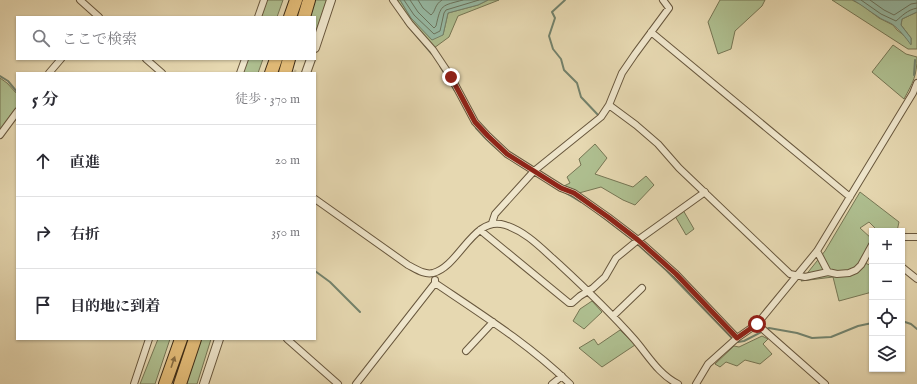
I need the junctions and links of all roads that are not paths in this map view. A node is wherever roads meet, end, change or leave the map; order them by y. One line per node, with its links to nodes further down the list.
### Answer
1 (80, 0): 8 (street)
2 (264, 0): 9 (street)
3 (296, 0): 10 (highway)
4 (309, 0): 11 (highway)
5 (331, 0): 13 (street)
6 (392, 0): 30 (street)
7 (663, 0): 12 (street)
8 (97, 16)
9 (258, 16)
10 (290, 16)
11 (304, 16)
12 (651, 32): 27 (street); 32 (street)
13 (316, 45)
14 (60, 60): 20 (street)
15 (147, 60): 21 (street)
16 (245, 60): 22 (street)
17 (276, 60): 23 (highway)
18 (289, 60): 24 (highway)
19 (311, 60): 25 (street)
20 (50, 72)
21 (161, 72)
22 (240, 72)
23 (271, 72)
24 (285, 72)
25 (306, 72)
26 (917, 83): 32 (street)
27 (609, 105): 30 (street); 31 (street)
28 (16, 113): 29 (street)
29 (0, 135)
30 (534, 171): 34 (street); 38 (street)
31 (705, 192): 38 (street); 44 (street)
32 (850, 197): 40 (street)
33 (316, 200): 43 (street)
34 (492, 223): 35 (street); 48 (street)
35 (480, 230): 43 (street); 48 (street)
36 (905, 237): 37 (street)
37 (917, 238)
38 (638, 240): 48 (street); 52 (street)
39 (869, 250): 42 (street)
40 (817, 251): 42 (street); 44 (street)
41 (905, 269): 45 (street)
42 (828, 272): 44 (street)
43 (433, 273): 46 (street)
44 (796, 276): 51 (street)
45 (917, 279)
46 (435, 283): 50 (street); 65 (street)
47 (642, 288): 49 (street)
48 (588, 290): 49 (street)
49 (613, 316): 68 (street)
50 (493, 322): 58 (street); 59 (street)
51 (759, 326): 52 (street); 70 (street)
52 (737, 338): 69 (street)
53 (149, 340): 60 (street)
54 (181, 340): 61 (highway, one-way to 54)
55 (195, 340): 62 (highway)
56 (219, 340): 63 (street)
57 (289, 340): 64 (street)
58 (466, 351)
59 (562, 376): 66 (street); 67 (street)
60 (134, 384)
61 (165, 384)
62 (180, 384)
63 (204, 384)
64 (338, 384)
65 (356, 384)
66 (552, 384)
67 (570, 384)
68 (678, 384)
69 (696, 384)
70 (825, 384)

